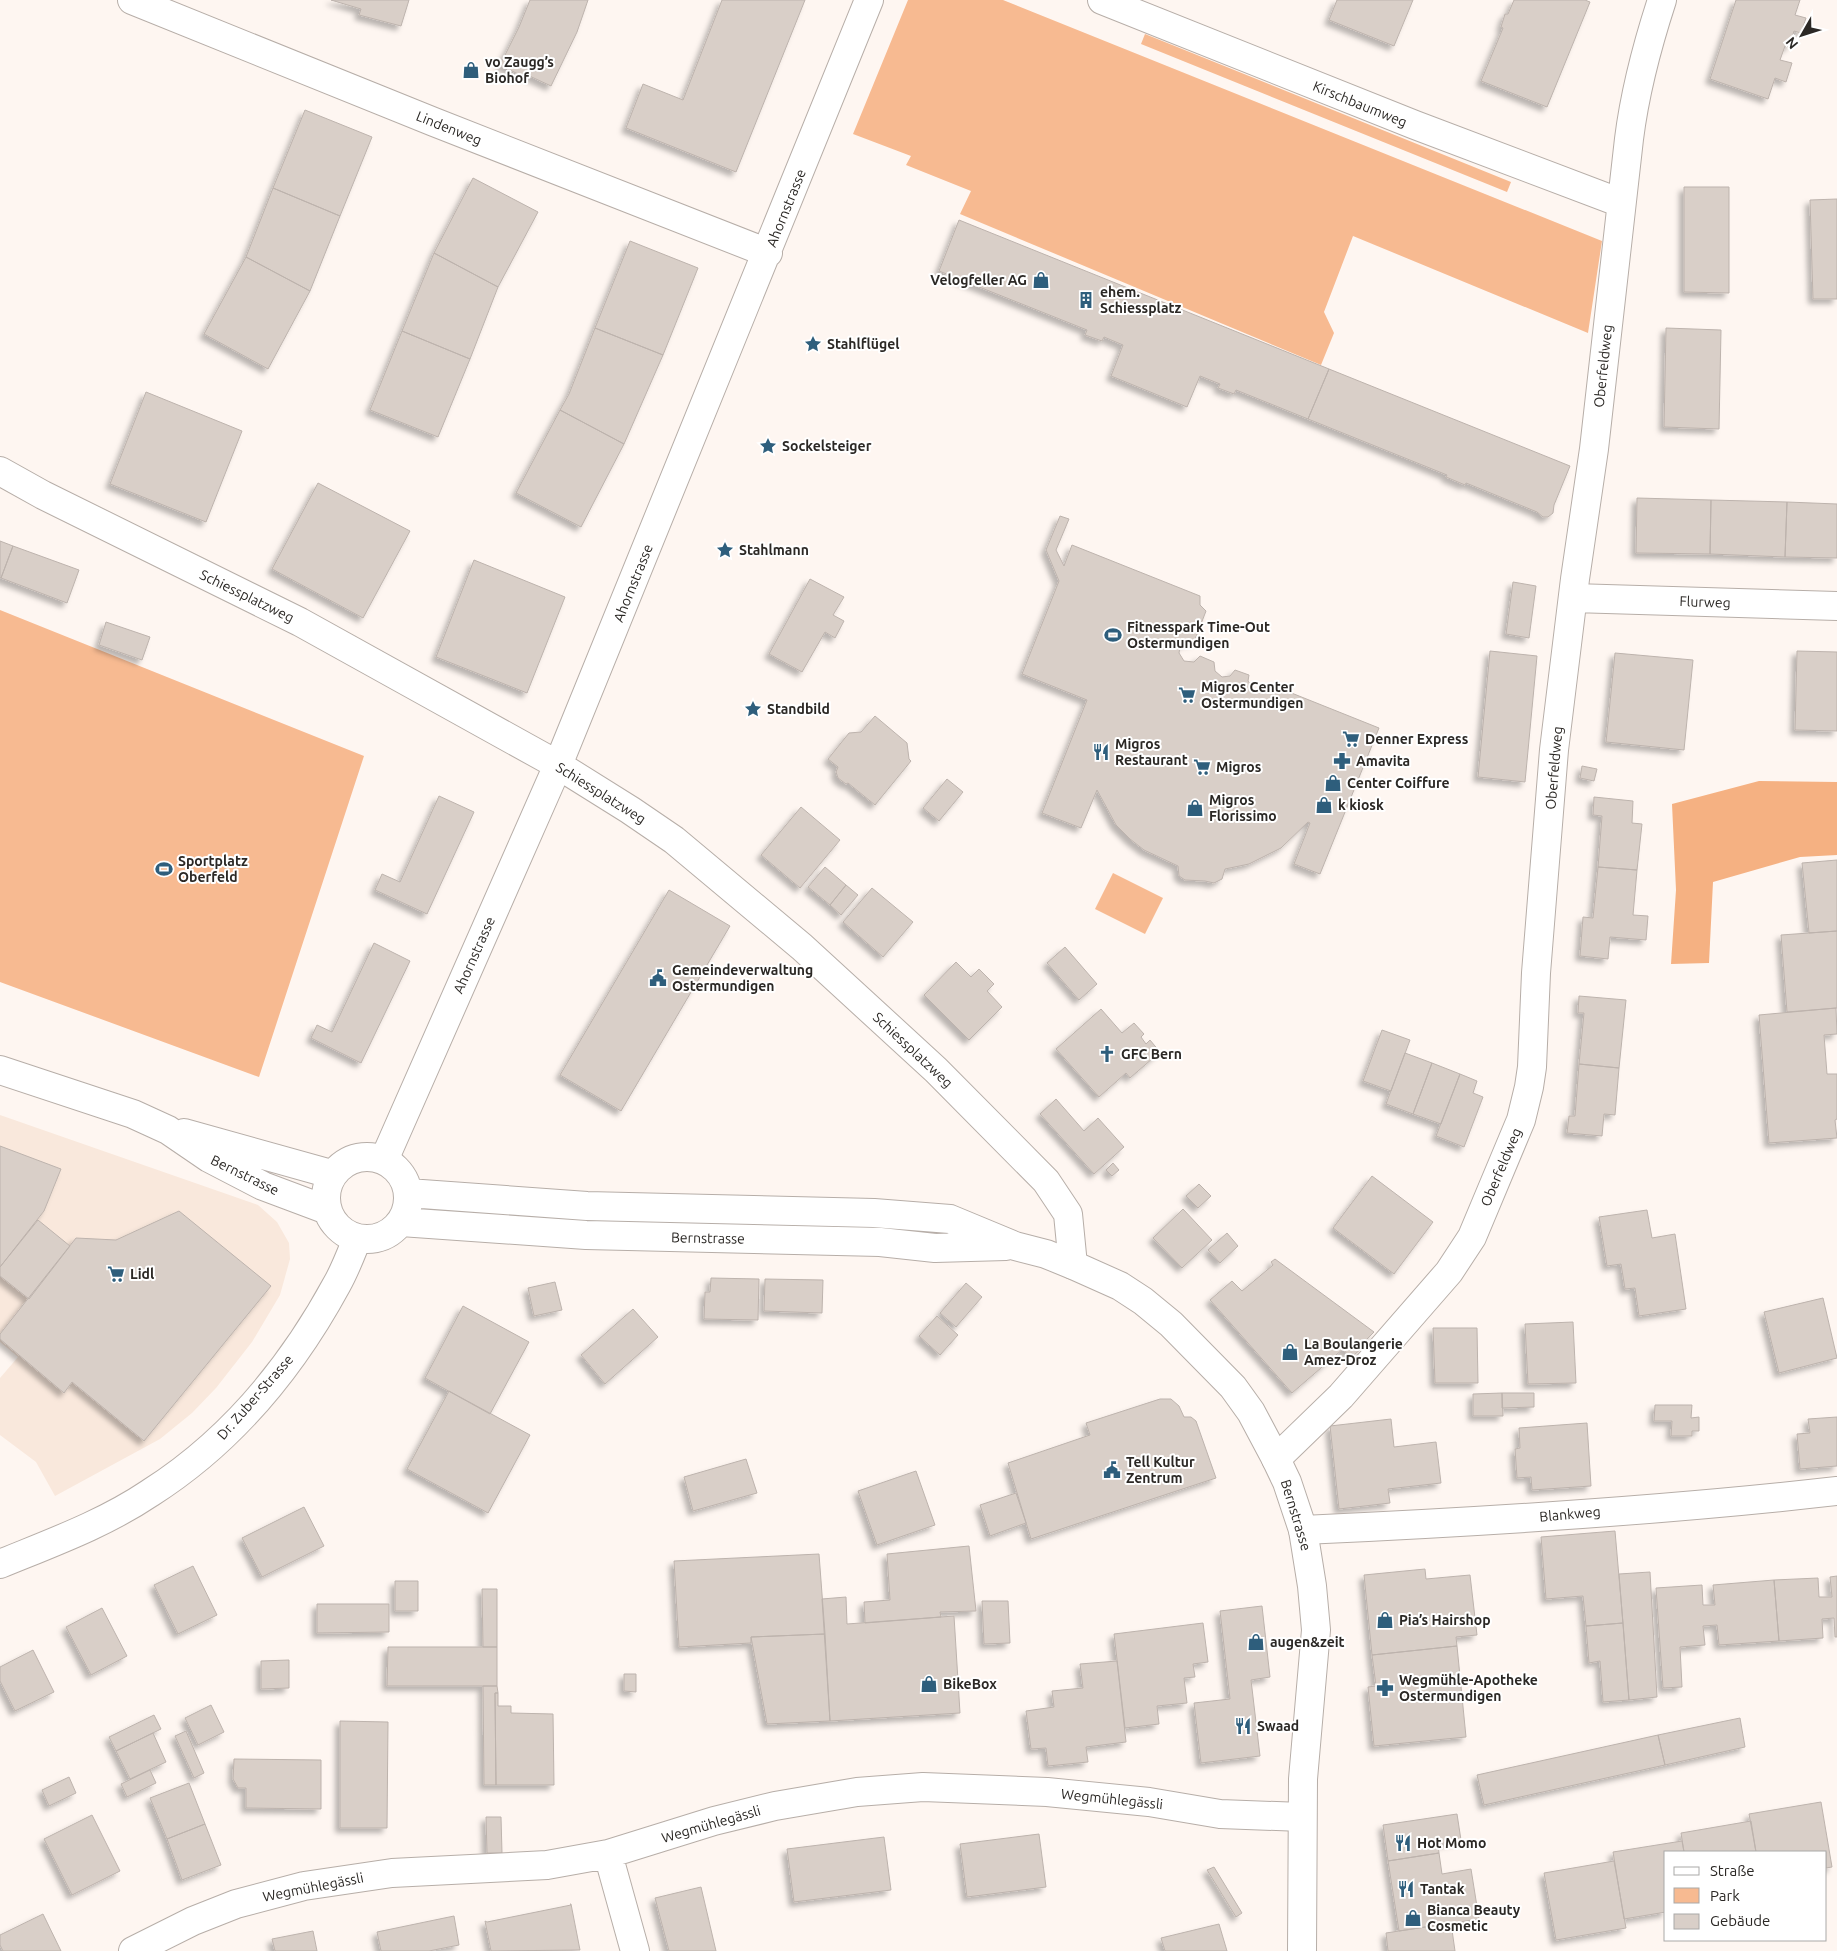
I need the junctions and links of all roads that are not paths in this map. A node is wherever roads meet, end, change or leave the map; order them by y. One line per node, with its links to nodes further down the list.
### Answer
1 (132, 0): 6 (street, Lindenweg)
2 (869, 0): 6 (street, Ahornstrasse)
3 (1102, 0): 5 (street, Kirschbaumweg)
4 (1662, 0): 5 (street, Oberfeldweg)
5 (1621, 203): 8 (street, Oberfeldweg)
6 (768, 253): 10 (street, Ahornstrasse)
7 (0, 471): 10 (street, Schiessplatzweg)
8 (1573, 598): 9 (street, Flurweg); 21 (street, Oberfeldweg)
9 (1837, 606)
10 (558, 765): 13 (street, Ahornstrasse); 20 (street, Schiessplatzweg)
11 (0, 1070): 12 (street, Bernstrasse)
12 (168, 1130): 14 (street, Bernstrasse); 16 (street, Bernstrasse)
13 (384, 1160): 14 (street); 15 (street)
14 (331, 1174): 16 (street)
15 (408, 1193): 17 (street); 19 (street, Bernstrasse)
16 (327, 1210): 18 (street)
17 (401, 1222): 18 (street); 19 (street, Bernstrasse)
18 (357, 1239): 24 (street, Dr. Zuber-Strasse)
19 (1015, 1246): 20 (street, Bernstrasse)
20 (1073, 1265): 21 (street, Bernstrasse)
21 (1276, 1459): 23 (street, Bernstrasse)
22 (1837, 1491): 23 (street, Blankweg)
23 (1303, 1530): 25 (street, Bernstrasse)
24 (0, 1564)
25 (1302, 1817): 26 (street, Wegmühlegässli); 29 (street, Bernstrasse)
26 (608, 1854): 27 (street, Wegmühlegässli); 28 (street)
27 (133, 1951)
28 (635, 1951)
29 (1302, 1951)

